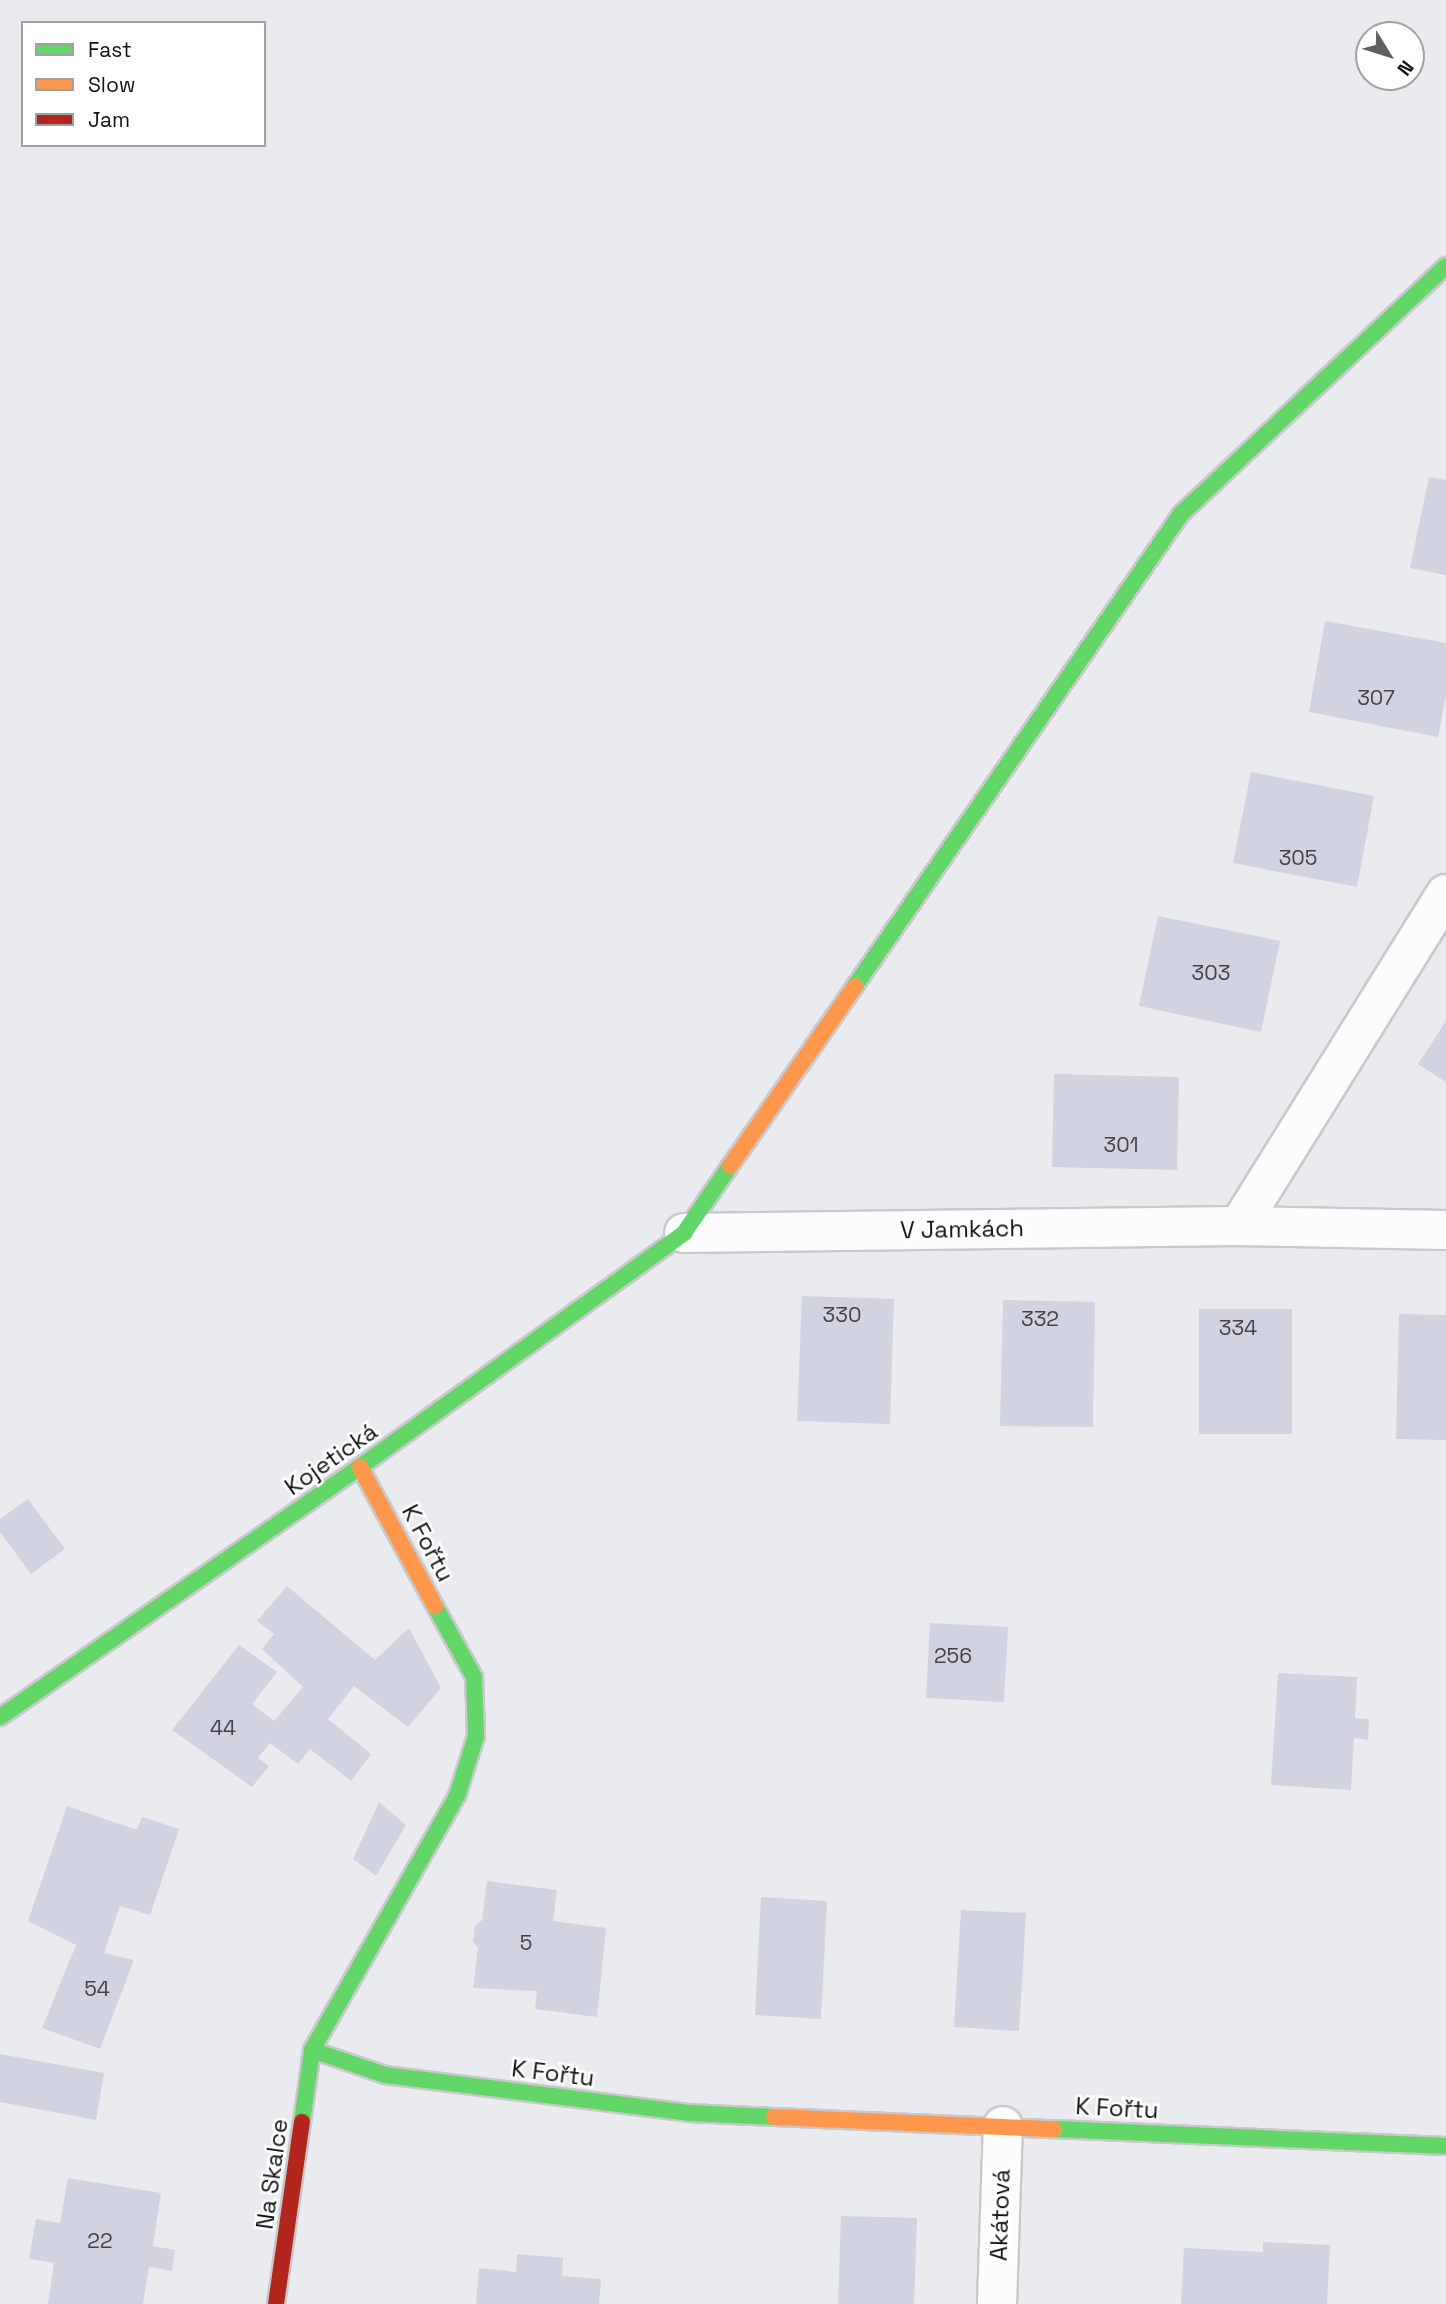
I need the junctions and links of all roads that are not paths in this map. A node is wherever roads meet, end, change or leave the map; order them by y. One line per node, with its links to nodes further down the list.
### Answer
1 (1446, 267): 5 (street, Kojetická)
2 (1446, 894): 3 (street)
3 (1239, 1226): 4 (street, V Jamkách); 5 (street, V Jamkách)
4 (1446, 1230)
5 (684, 1233): 6 (street, Kojetická)
6 (360, 1467): 7 (street, Kojetická); 8 (street, K Fořtu)
7 (0, 1717)
8 (312, 2050): 9 (street, K Fořtu); 11 (street, Na Skalce)
9 (1003, 2126): 10 (street, K Fořtu); 12 (street, Akátová)
10 (1446, 2146)
11 (276, 2304)
12 (996, 2304)

